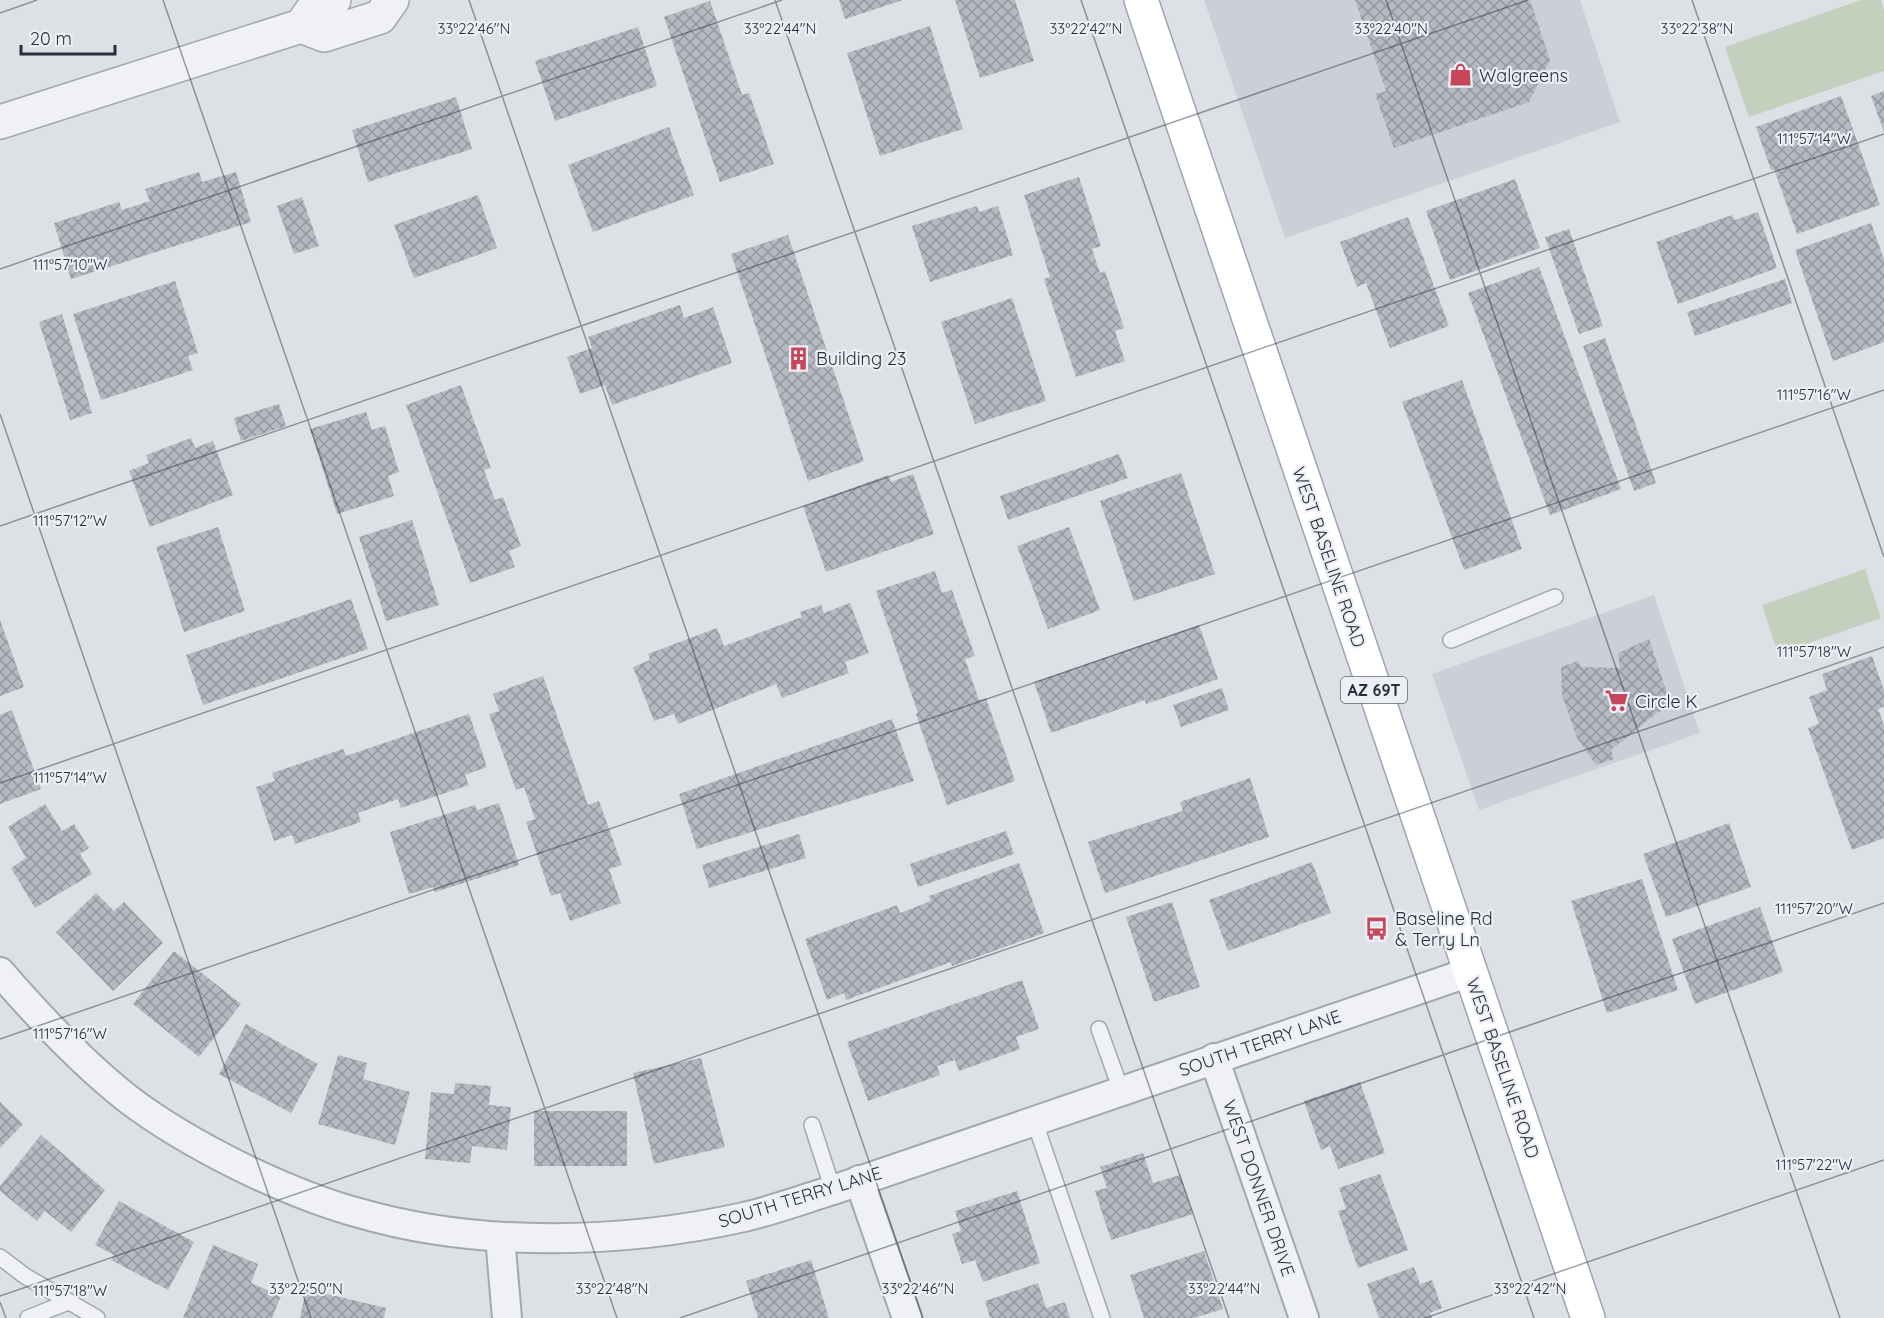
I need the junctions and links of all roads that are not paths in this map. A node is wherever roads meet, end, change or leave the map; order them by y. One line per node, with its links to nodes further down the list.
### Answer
1 (334, 0): 4 (street)
2 (392, 0): 4 (street)
3 (1141, 0): 9 (main road, WEST BASELINE ROAD / AZ 69T)
4 (300, 26): 5 (street)
5 (0, 122)
6 (1555, 597): 7 (lane)
7 (1451, 640)
8 (0, 972): 17 (street, SOUTH TERRY LANE)
9 (1470, 972): 11 (street, SOUTH TERRY LANE); 26 (main road, WEST BASELINE ROAD / AZ 69T)
10 (1099, 1029): 12 (lane)
11 (1214, 1058): 12 (street, SOUTH TERRY LANE); 25 (street, WEST DONNER DRIVE)
12 (1120, 1090): 13 (street, SOUTH TERRY LANE)
13 (1034, 1120): 15 (street, SOUTH TERRY LANE); 24 (lane)
14 (812, 1125): 16 (lane)
15 (859, 1180): 16 (street, SOUTH TERRY LANE); 23 (street)
16 (833, 1190): 17 (street, SOUTH TERRY LANE)
17 (500, 1237): 22 (street)
18 (0, 1257): 19 (lane)
19 (68, 1302): 20 (lane); 21 (lane)
20 (28, 1318)
21 (97, 1318)
22 (507, 1318)
23 (907, 1318)
24 (1102, 1318)
25 (1304, 1318)
26 (1588, 1318)

